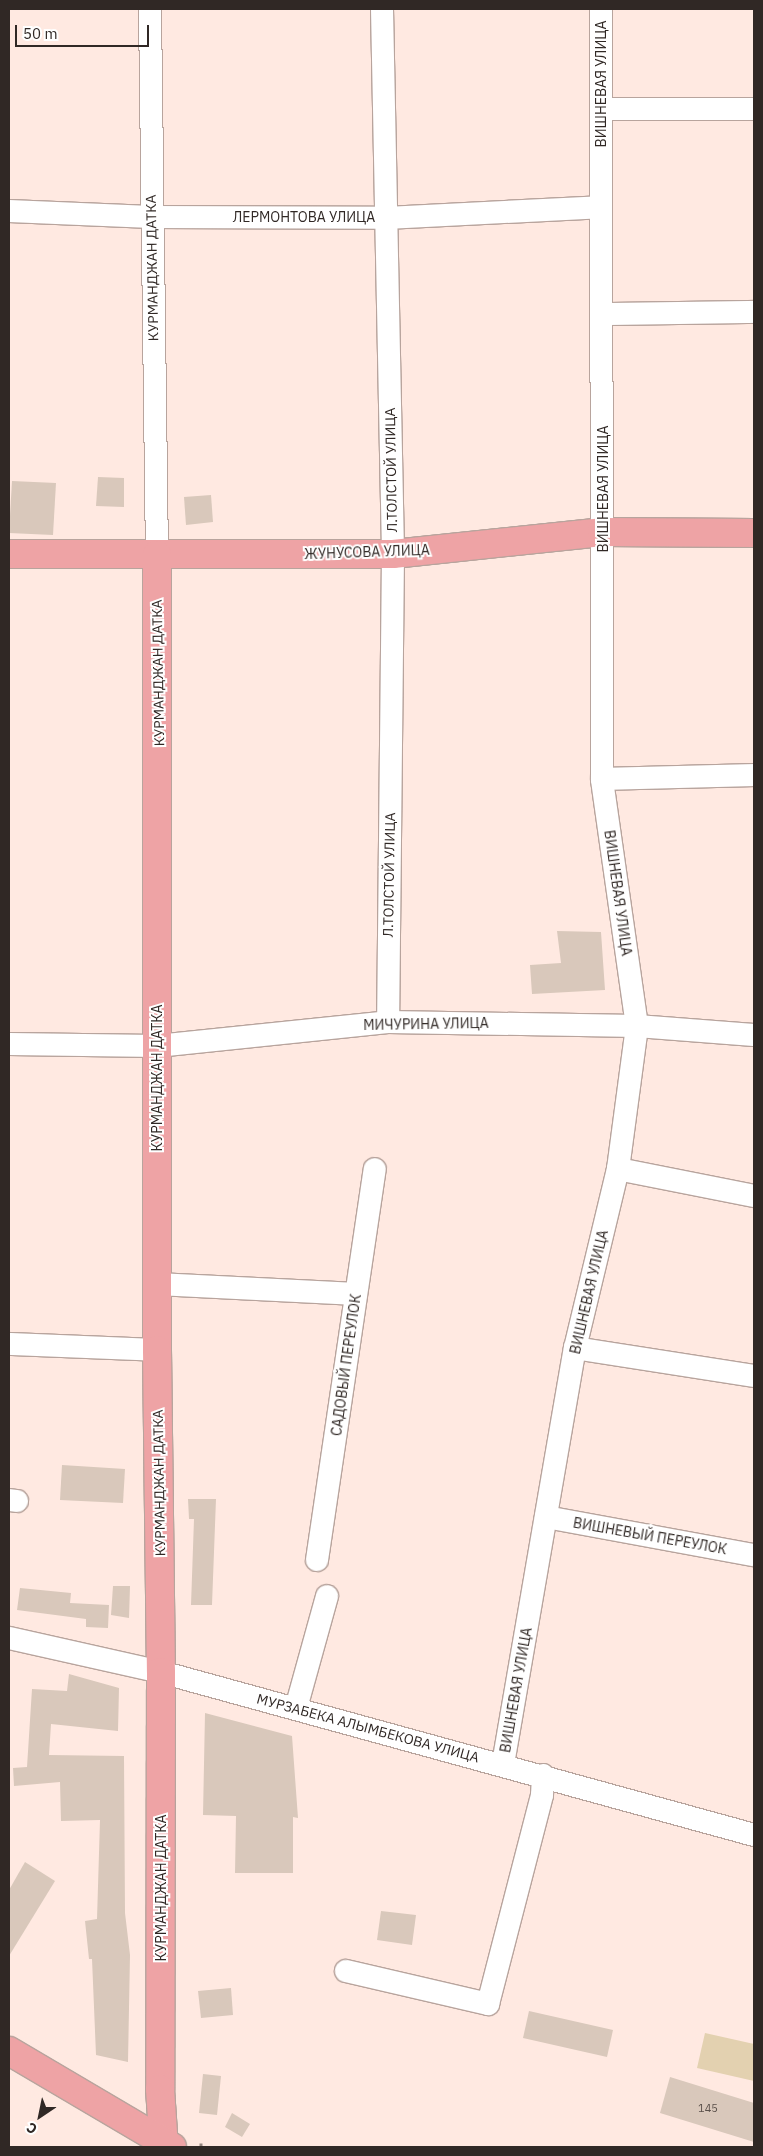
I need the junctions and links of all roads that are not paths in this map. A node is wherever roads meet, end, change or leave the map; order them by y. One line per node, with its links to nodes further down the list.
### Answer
1 (150, 9): 8 (street, КУРМАНДЖАН ДАТКА)
2 (382, 9): 9 (street, Л.ТОЛСТОЙ УЛИЦА)
3 (601, 9): 4 (street, ВИШНЕВАЯ УЛИЦА)
4 (602, 109): 5 (street); 6 (street, ВИШНЕВАЯ УЛИЦА)
5 (754, 109)
6 (600, 207): 9 (street, ЛЕРМОНТОВА УЛИЦА); 11 (street, ВИШНЕВАЯ УЛИЦА)
7 (9, 211): 8 (street, ЛЕРМОНТОВА УЛИЦА)
8 (150, 217): 9 (street, ЛЕРМОНТОВА УЛИЦА); 16 (street, КУРМАНДЖАН ДАТКА)
9 (386, 218): 15 (street, Л.ТОЛСТОЙ УЛИЦА)
10 (754, 312): 11 (street)
11 (603, 314): 12 (street, ВИШНЕВАЯ УЛИЦА)
12 (602, 532): 13 (main road, ЖУНУСОВА УЛИЦА); 15 (main road, ЖУНУСОВА УЛИЦА); 18 (street, ВИШНЕВАЯ УЛИЦА)
13 (754, 533)
14 (9, 554): 16 (main road, ЖУНУСОВА УЛИЦА)
15 (393, 554): 16 (main road, ЖУНУСОВА УЛИЦА); 19 (street, Л.ТОЛСТОЙ УЛИЦА)
16 (157, 555): 23 (main road, КУРМАНДЖАН ДАТКА)
17 (754, 775): 18 (street)
18 (602, 779): 20 (street, ВИШНЕВАЯ УЛИЦА)
19 (388, 1022): 20 (street, МИЧУРИНА УЛИЦА); 23 (street, МИЧУРИНА УЛИЦА)
20 (637, 1026): 21 (street, МИЧУРИНА УЛИЦА); 25 (street, ВИШНЕВАЯ УЛИЦА)
21 (754, 1035)
22 (9, 1044): 23 (street, МИЧУРИНА УЛИЦА)
23 (157, 1046): 27 (main road, КУРМАНДЖАН ДАТКА)
24 (375, 1169): 28 (street, САДОВЫЙ ПЕРЕУЛОК)
25 (618, 1169): 26 (street); 30 (street, ВИШНЕВАЯ УЛИЦА)
26 (754, 1196)
27 (158, 1284): 28 (street); 31 (main road, КУРМАНДЖАН ДАТКА)
28 (356, 1294): 35 (street, САДОВЫЙ ПЕРЕУЛОК)
29 (9, 1344): 31 (street)
30 (575, 1348): 32 (street); 33 (street, ВИШНЕВАЯ УЛИЦА)
31 (157, 1350): 38 (main road, КУРМАНДЖАН ДАТКА)
32 (754, 1376)
33 (546, 1517): 34 (street, ВИШНЕВЫЙ ПЕРЕУЛОК); 40 (street, ВИШНЕВАЯ УЛИЦА)
34 (754, 1555)
35 (317, 1560)
36 (327, 1596): 39 (street)
37 (9, 1638): 38 (street, МУРЗАБЕКА АЛЫМБЕКОВА УЛИЦА)
38 (161, 1672): 39 (street, МУРЗАБЕКА АЛЫМБЕКОВА УЛИЦА); 45 (main road, КУРМАНДЖАН ДАТКА)
39 (296, 1708): 40 (street, МУРЗАБЕКА АЛЫМБЕКОВА УЛИЦА)
40 (503, 1764): 41 (street, МУРЗАБЕКА АЛЫМБЕКОВА УЛИЦА)
41 (543, 1776): 42 (street, МУРЗАБЕКА АЛЫМБЕКОВА УЛИЦА); 43 (street)
42 (754, 1835)
43 (346, 1971)
44 (9, 2051): 45 (main road)
45 (166, 2145)

